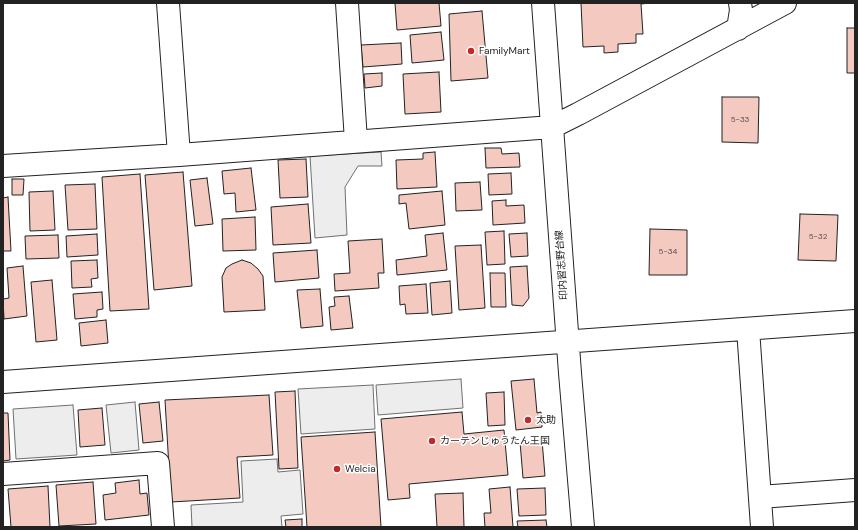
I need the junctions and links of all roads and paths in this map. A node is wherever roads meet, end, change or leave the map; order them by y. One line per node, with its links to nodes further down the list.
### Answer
1 (168, 3): 9 (street)
2 (347, 3): 8 (street)
3 (543, 3): 7 (street, 印内習志野台線)
4 (740, 3): 6 (street)
5 (786, 3): 6 (street)
6 (738, 29): 7 (street)
7 (552, 126): 8 (street); 13 (street, 印内習志野台線)
8 (356, 141): 9 (street)
9 (179, 155): 10 (street)
10 (3, 166)
11 (855, 321): 12 (street)
12 (748, 329): 13 (street); 17 (street)
13 (568, 342): 14 (street); 19 (street, 印内習志野台線)
14 (3, 382)
15 (3, 474): 18 (street)
16 (855, 490): 17 (street)
17 (760, 497): 20 (street)
18 (163, 527)
19 (584, 527)
20 (762, 527)

